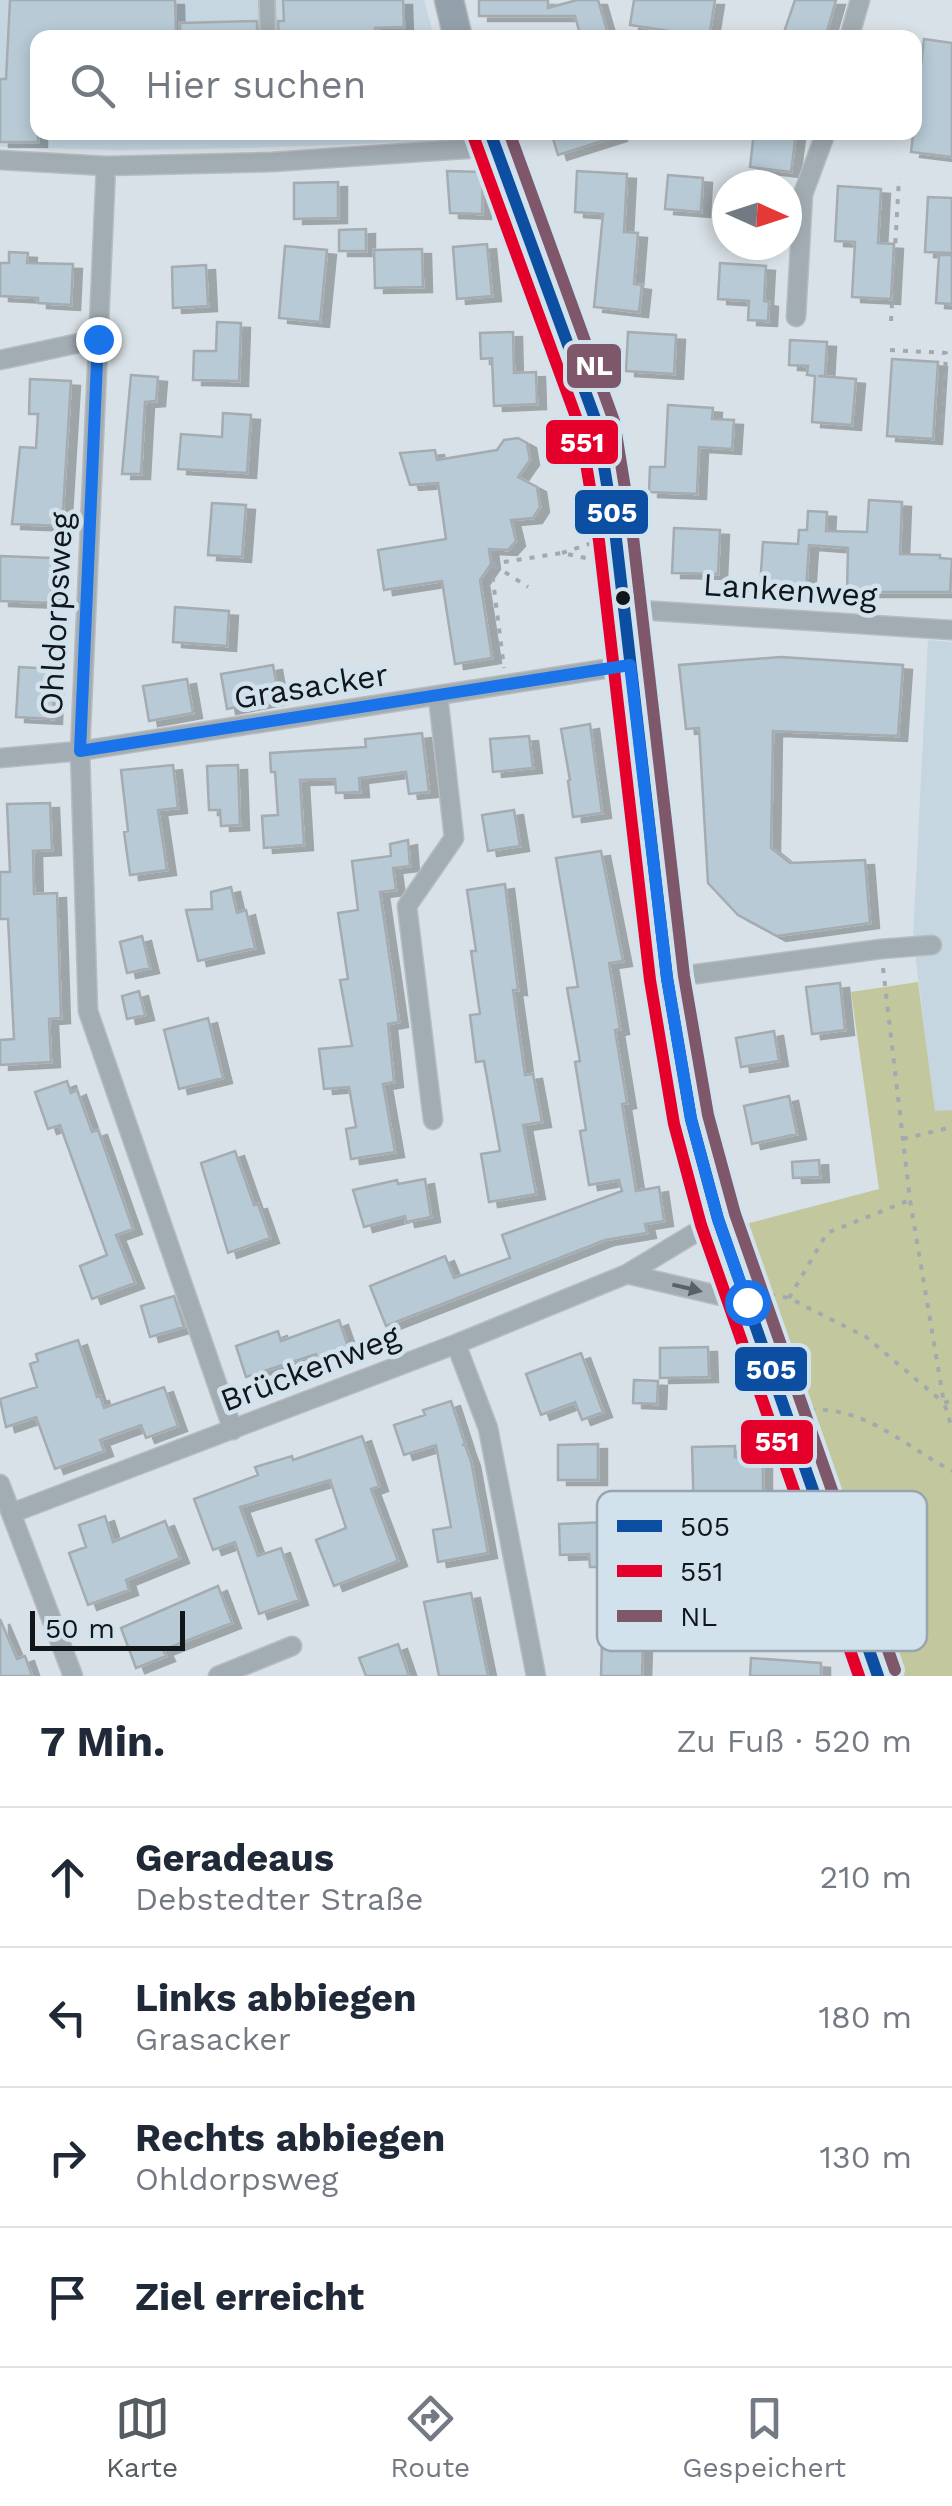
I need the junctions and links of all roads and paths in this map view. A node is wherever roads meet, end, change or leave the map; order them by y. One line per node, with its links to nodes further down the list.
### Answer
1 (267, 0): 4 (street)
2 (448, 0): 5 (main road)
3 (860, 0): 6 (street)
4 (268, 30)
5 (456, 30)
6 (851, 30)
7 (492, 140): 10 (street); 18 (main road)
8 (823, 140): 12 (street)
9 (0, 160): 10 (street)
10 (106, 166): 14 (street, Ohldorpsweg)
11 (899, 178): 13 (path)
12 (796, 317)
13 (891, 322)
14 (98, 339): 16 (street); 27 (street, Ohldorpsweg)
15 (890, 350): 17 (path)
16 (0, 360)
17 (942, 433)
18 (617, 548): 19 (path); 19 (path); 22 (main road)
19 (562, 553): 20 (path)
20 (492, 564): 21 (path); 25 (path)
21 (528, 587)
22 (624, 609): 23 (street, Lankenweg); 24 (main road)
23 (952, 630)
24 (630, 665): 25 (street, Grasacker); 31 (main road)
25 (506, 685): 26 (street, Grasacker)
26 (438, 696): 27 (street, Grasacker); 32 (street)
27 (80, 751): 28 (street, Grasacker); 45 (street, Ohldorpsweg)
28 (0, 758)
29 (932, 945): 30 (street)
30 (881, 949): 31 (street); 34 (path)
31 (667, 978): 36 (main road)
32 (433, 1120)
33 (952, 1127): 34 (path)
34 (902, 1139): 35 (path)
35 (910, 1200): 38 (path); 42 (path)
36 (718, 1219): 37 (street, Brückenweg); 39 (main road)
37 (627, 1274): 39 (street, one-way to 39); 40 (street, Brückenweg)
38 (789, 1298): 39 (path); 42 (path)
39 (747, 1302): 43 (main road)
40 (456, 1344): 45 (street, Brückenweg); 54 (street)
41 (952, 1400): 42 (path)
42 (944, 1403): 44 (path)
43 (786, 1412): 46 (path); 48 (main road)
44 (952, 1428)
45 (233, 1430): 49 (street, Brückenweg)
46 (952, 1471)
47 (0, 1484): 49 (street)
48 (814, 1491)
49 (12, 1513): 52 (street)
50 (292, 1646): 53 (street)
51 (869, 1651): 55 (main road)
52 (73, 1676)
53 (218, 1676)
54 (536, 1676)
55 (878, 1676)

